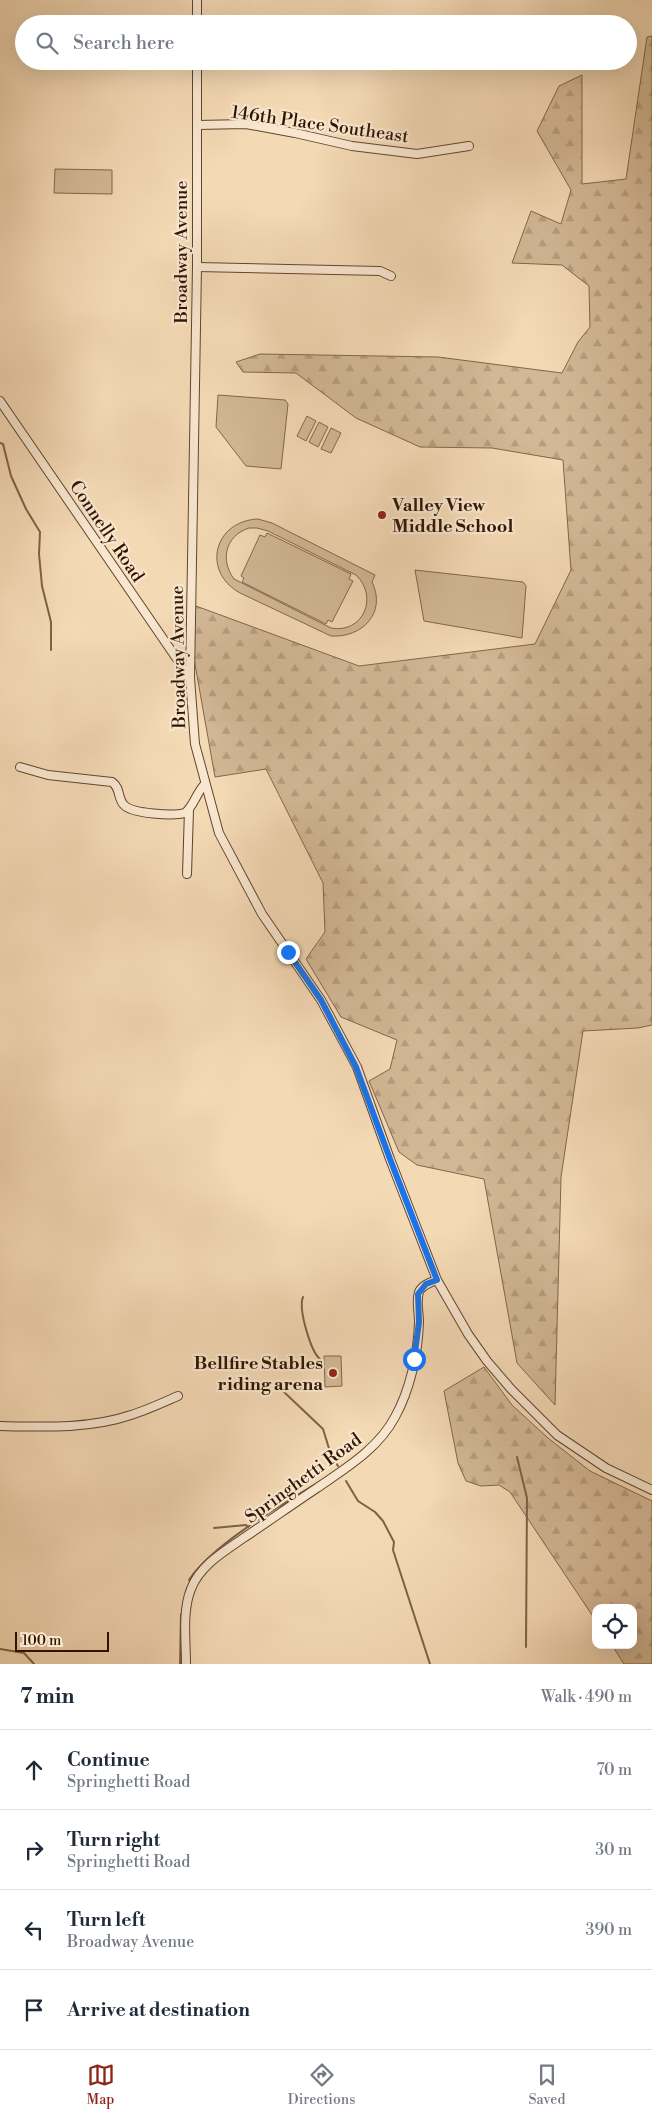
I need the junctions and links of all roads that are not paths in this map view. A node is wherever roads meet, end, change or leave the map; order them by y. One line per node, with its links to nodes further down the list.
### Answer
1 (197, 0): 2 (street)
2 (197, 15)
3 (197, 70): 4 (street, Broadway Avenue)
4 (197, 125): 5 (street, 146th Place Southeast); 6 (street, Broadway Avenue)
5 (468, 146)
6 (197, 267): 7 (street); 11 (street, Broadway Avenue)
7 (391, 276)
8 (0, 401): 10 (street, Connelly Road)
9 (0, 414): 10 (street)
10 (9, 414): 11 (street, Connelly Road)
11 (190, 678): 13 (street, Broadway Avenue)
12 (20, 767): 14 (street)
13 (205, 784): 14 (street); 16 (street, Broadway Avenue)
14 (190, 810): 15 (street)
15 (187, 874)
16 (437, 1280): 19 (street, Broadway Avenue); 20 (street, Springhetti Road)
17 (178, 1396): 18 (street)
18 (0, 1426)
19 (652, 1490)
20 (186, 1664)

